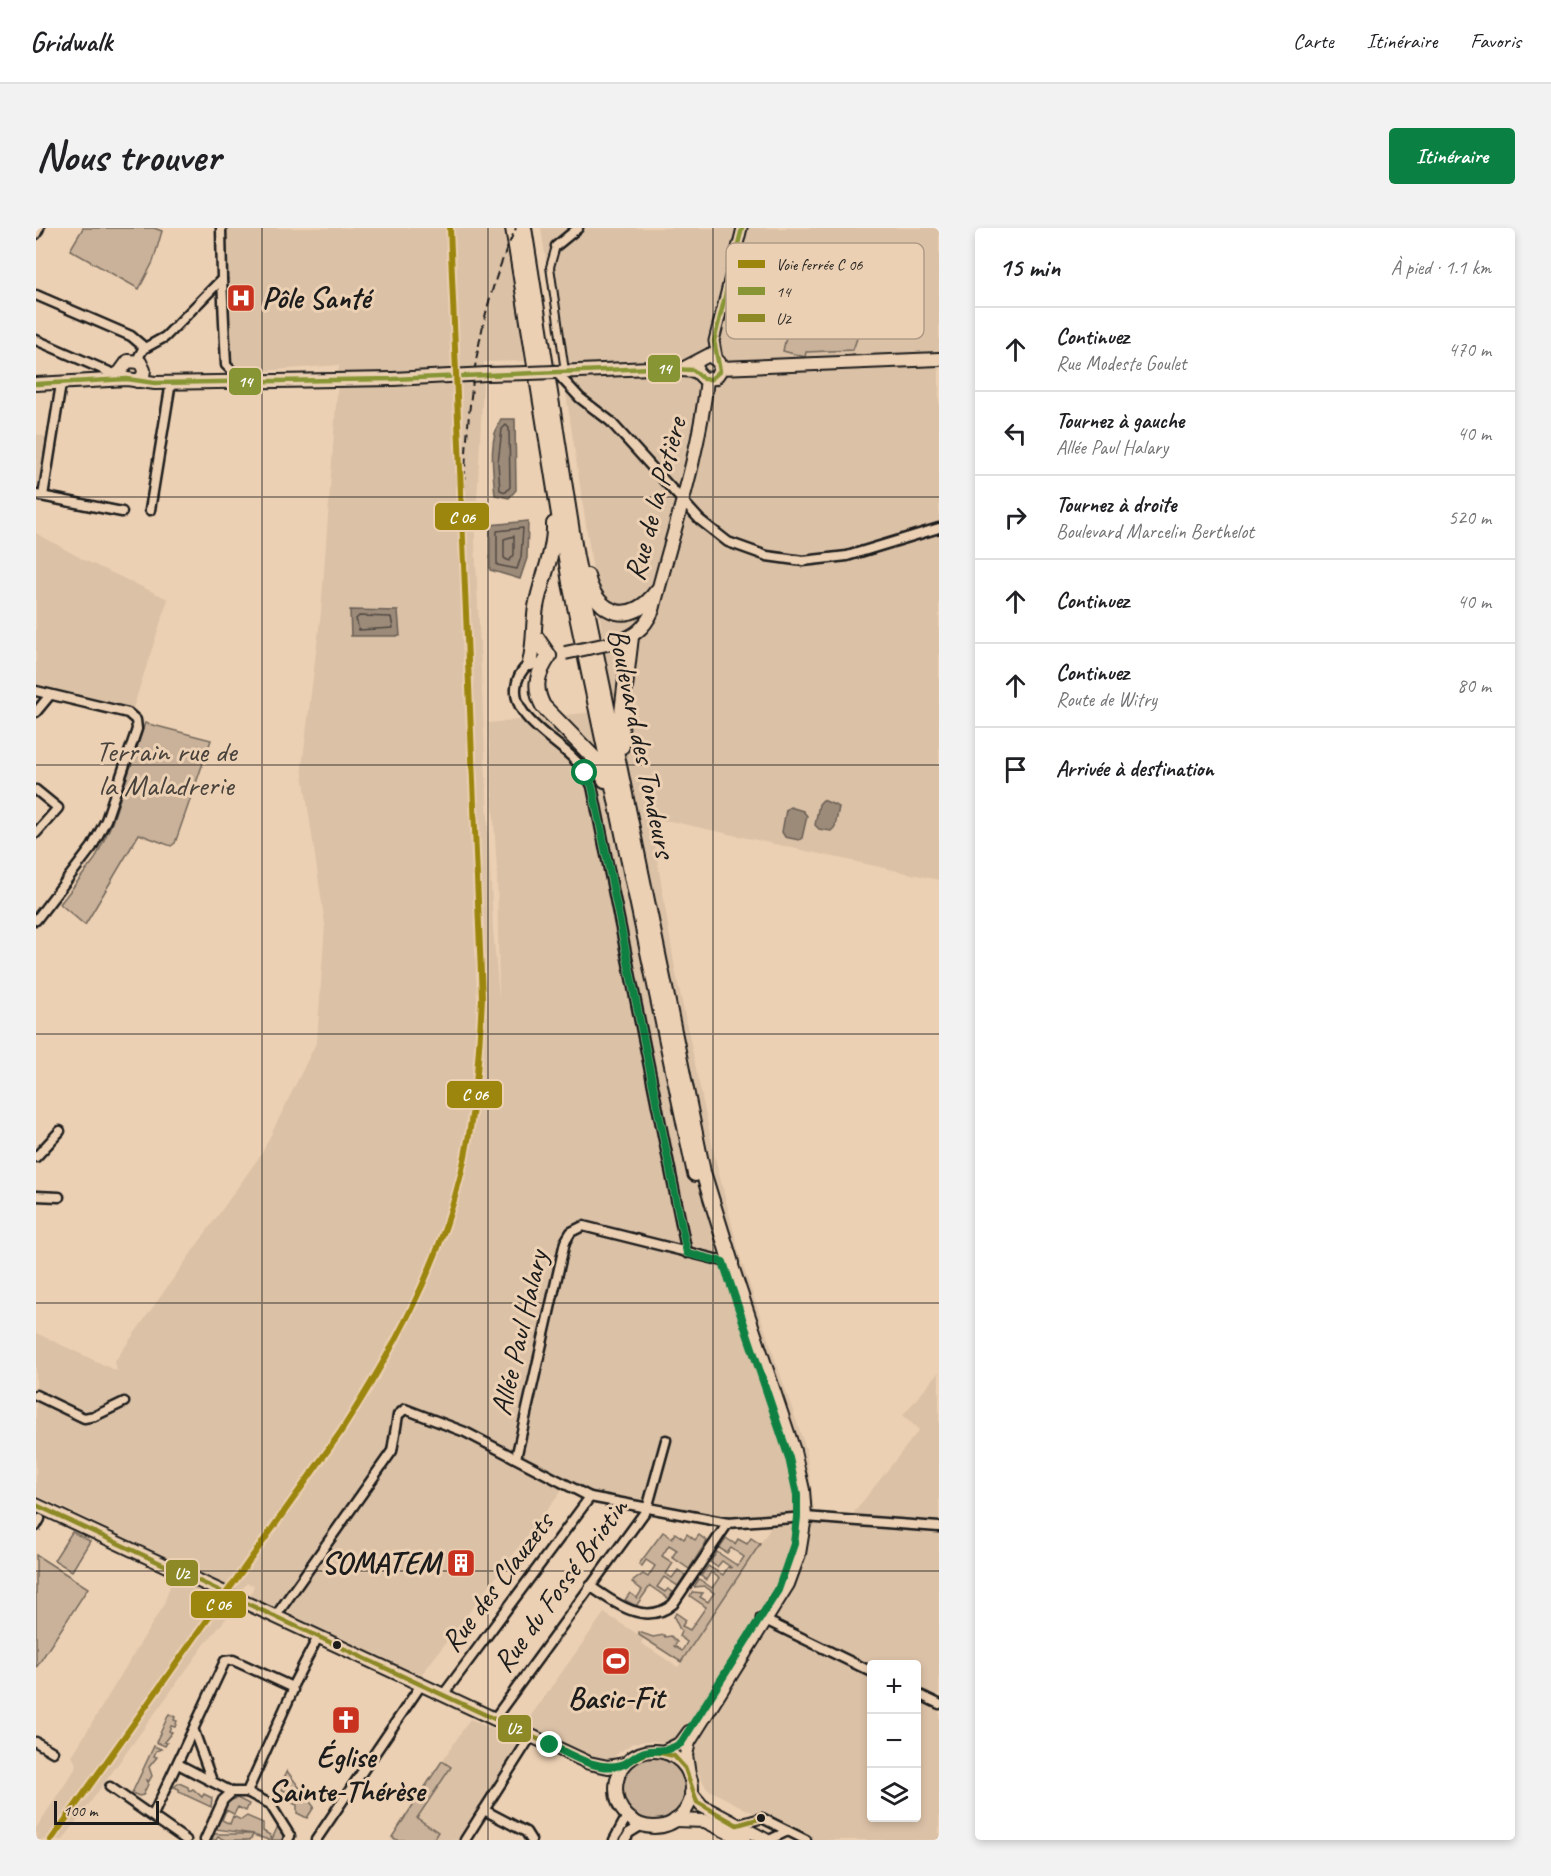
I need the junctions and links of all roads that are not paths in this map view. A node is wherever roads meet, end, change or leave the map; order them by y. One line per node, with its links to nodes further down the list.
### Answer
1 (39, 228): 7 (street)
2 (221, 228): 10 (street)
3 (513, 228): 27 (highway, Boulevard des Tondeurs)
4 (524, 228): 28 (highway, Boulevard des Tondeurs)
5 (578, 228): 9 (street)
6 (742, 228): 8 (street)
7 (36, 234)
8 (738, 243)
9 (556, 246): 20 (street)
10 (222, 279): 15 (street); 23 (street)
11 (726, 293): 14 (street)
12 (36, 295): 15 (street)
13 (36, 340): 21 (street)
14 (714, 341): 18 (street); 19 (street)
15 (144, 347): 17 (street)
16 (939, 359): 19 (main road)
17 (137, 360): 21 (main road)
18 (699, 363): 19 (main road); 20 (main road); 22 (main road)
19 (719, 363): 22 (main road)
20 (560, 371): 23 (main road, bridge); 30 (street)
21 (130, 375): 24 (main road); 26 (main road)
22 (707, 380): 30 (main road, Rue de la Potière)
23 (233, 381): 24 (main road)
24 (171, 382): 31 (street)
25 (36, 384): 26 (main road)
26 (61, 384): 29 (street)
27 (546, 435): 35 (highway); 46 (highway, Boulevard des Tondeurs)
28 (563, 477): 34 (highway); 44 (highway, Boulevard des Tondeurs)
29 (39, 496): 32 (street)
30 (681, 500): 33 (street); 34 (main road, Rue de la Potière)
31 (150, 510)
32 (122, 512)
33 (939, 528)
34 (657, 591): 36 (main road, Rue de la Potière)
35 (536, 637): 37 (highway); 38 (highway)
36 (631, 637): 37 (main road, bridge); 44 (highway)
37 (549, 656): 38 (street); 46 (highway)
38 (530, 663): 51 (street)
39 (36, 691): 40 (street)
40 (50, 694): 41 (street); 45 (street)
41 (36, 712)
42 (36, 790): 43 (street)
43 (36, 833)
44 (636, 846): 52 (highway, Boulevard des Tondeurs)
45 (36, 920)
46 (650, 968): 52 (highway, Boulevard des Tondeurs)
47 (60, 1131): 48 (street)
48 (36, 1157)
49 (36, 1196): 50 (street)
50 (59, 1197)
51 (687, 1253): 52 (street, Allée Paul Halary); 56 (street, Allée Paul Halary)
52 (727, 1262): 60 (main road)
53 (36, 1395): 54 (street)
54 (124, 1402)
55 (666, 1440): 59 (street, Rue du Fossé Briotin)
56 (516, 1458): 57 (street, Allée Paul Halary); 64 (street)
57 (590, 1497): 59 (street, Allée Paul Halary); 70 (street, Rue des Clauzets)
58 (36, 1505): 64 (main road)
59 (647, 1509): 61 (street, Allée Paul Halary); 63 (street, Rue du Fossé Briotin)
60 (801, 1517): 61 (street, Allée Paul Halary); 62 (street, Allée Paul Halary); 65 (main road)
61 (728, 1523): 63 (street)
62 (939, 1527)
63 (590, 1586): 73 (street, Rue du Fossé Briotin)
64 (275, 1617): 66 (main road)
65 (763, 1620): 67 (street); 78 (main road); 82 (main road)
66 (318, 1637): 68 (main road); 69 (street)
67 (867, 1670)
68 (421, 1685): 70 (main road); 99 (street)
69 (292, 1687): 74 (street); 86 (street)
70 (443, 1695): 73 (main road)
71 (921, 1695): 72 (street)
72 (939, 1704)
73 (494, 1719): 75 (main road)
74 (194, 1731): 80 (street); 83 (street)
75 (531, 1736): 79 (main road); 89 (street)
76 (36, 1742): 77 (street)
77 (53, 1752)
78 (663, 1752): 81 (main road); 82 (main road)
79 (589, 1763): 81 (main road); 85 (main road)
80 (178, 1764): 83 (street); 90 (street)
81 (625, 1764): 85 (main road)
82 (689, 1775): 88 (main road)
83 (212, 1781): 87 (street)
84 (110, 1787): 90 (street)
85 (616, 1789): 91 (main road)
86 (247, 1791): 87 (street); 98 (street)
87 (232, 1792): 97 (street)
88 (691, 1793): 92 (main road); 94 (main road)
89 (484, 1810): 100 (street); 101 (street)
90 (153, 1815): 96 (street)
91 (627, 1816): 93 (main road); 102 (street)
92 (675, 1820): 93 (main road); 104 (main road)
93 (642, 1825): 103 (street)
94 (737, 1825): 95 (street); 105 (main road)
95 (788, 1831): 105 (street); 106 (street)
96 (186, 1840)
97 (205, 1840)
98 (288, 1840)
99 (316, 1840)
100 (465, 1840)
101 (531, 1840)
102 (614, 1840)
103 (625, 1840)
104 (744, 1840)
105 (768, 1840)
106 (806, 1840)

